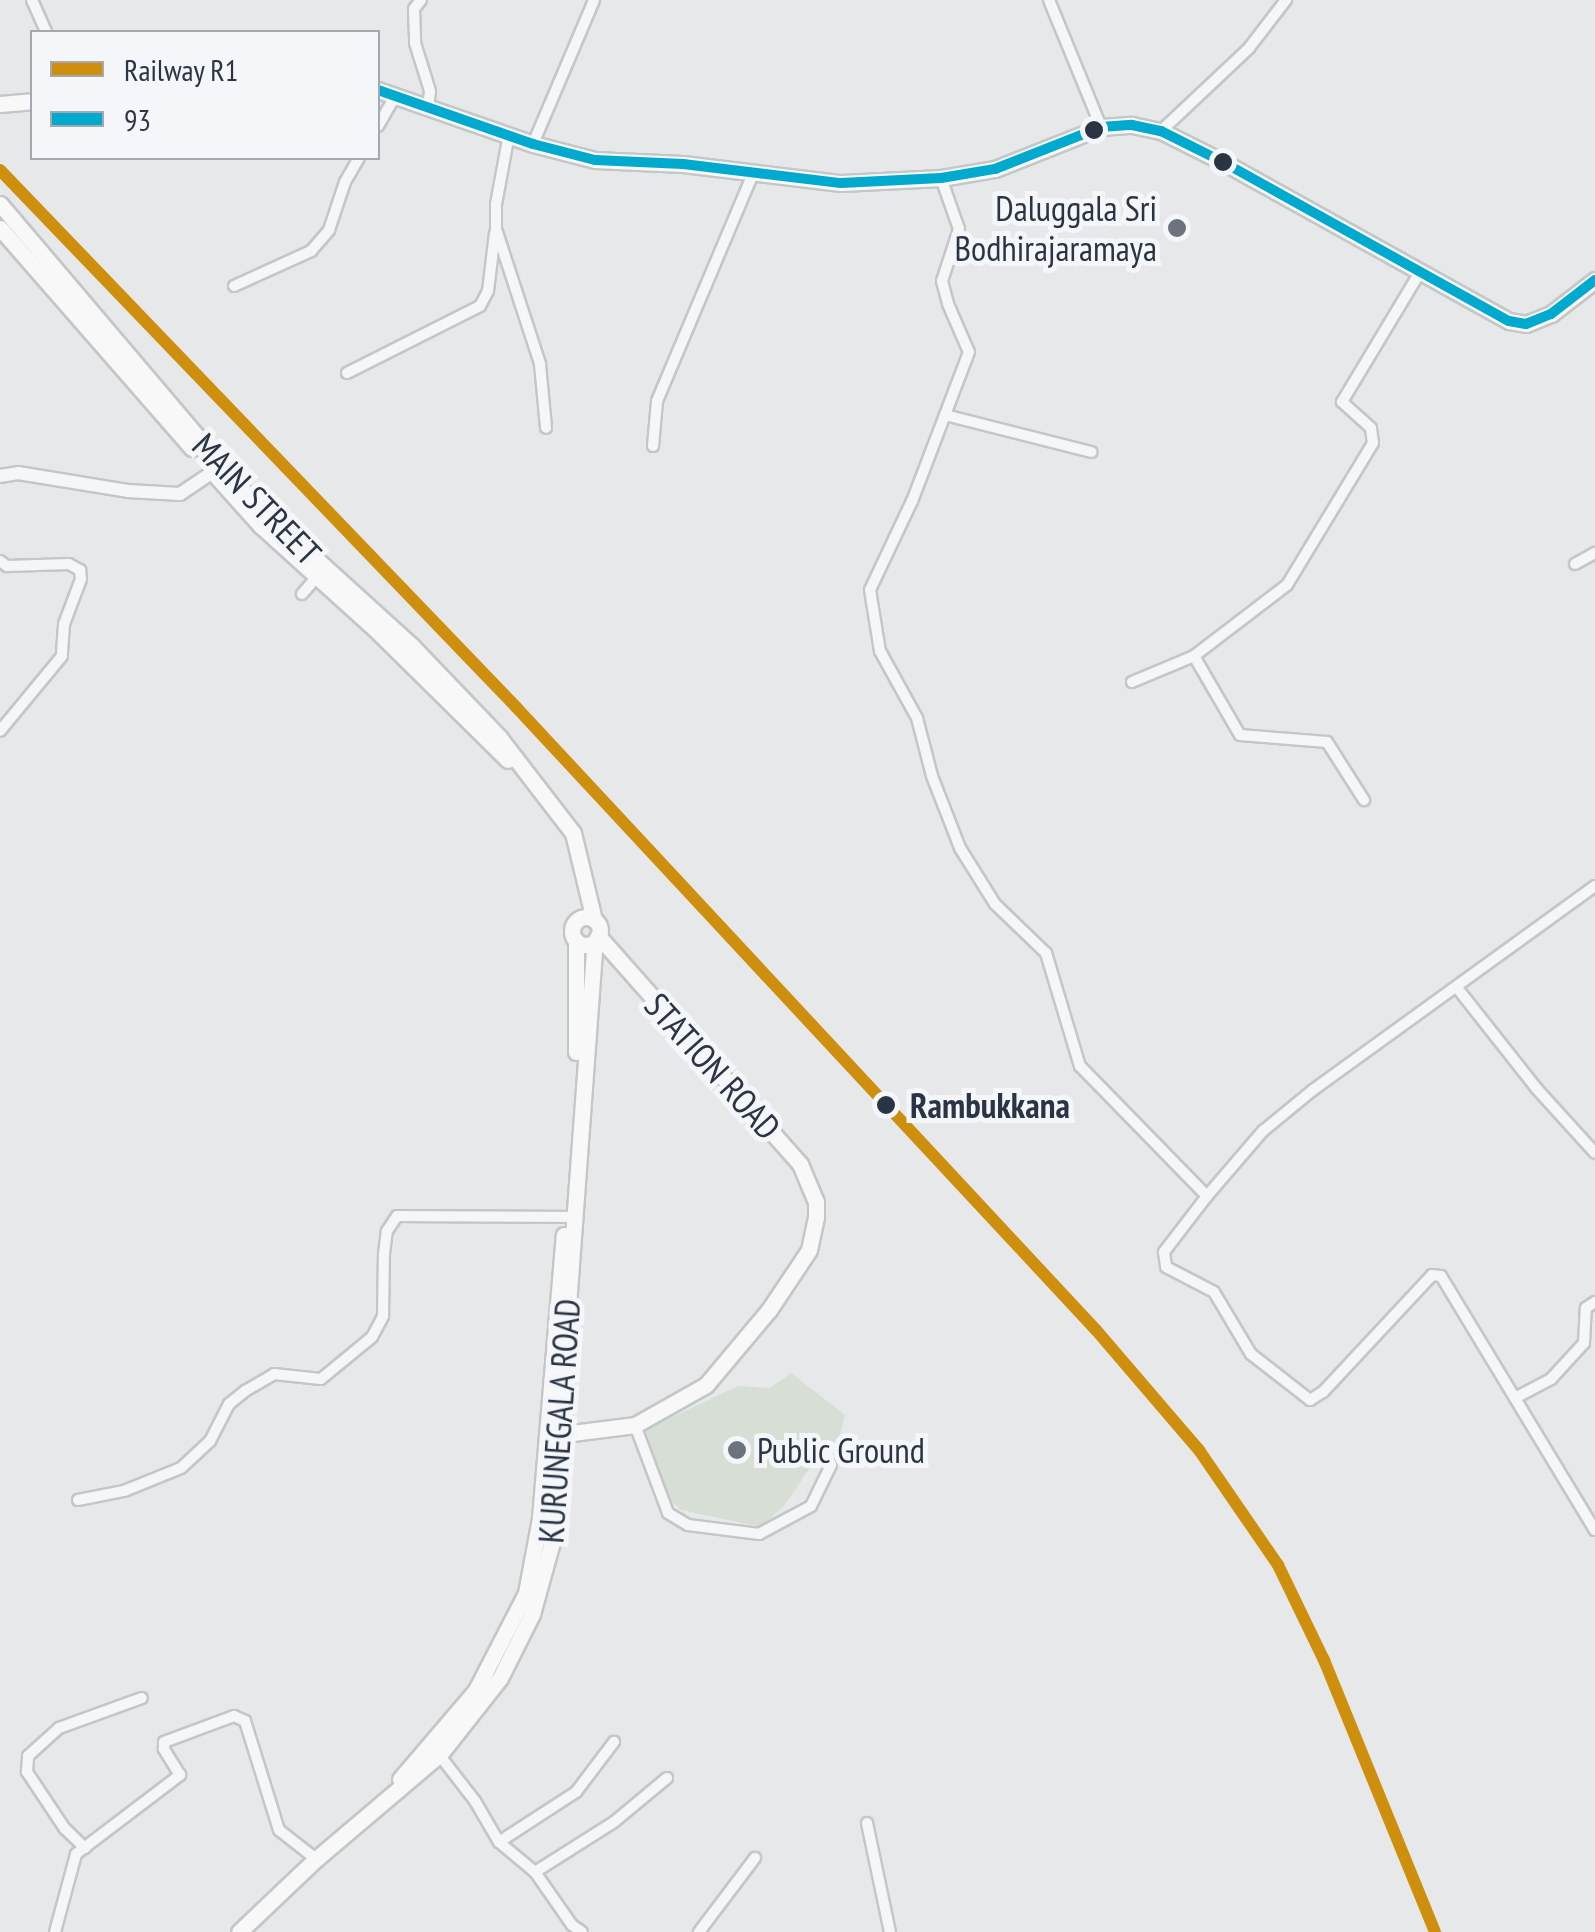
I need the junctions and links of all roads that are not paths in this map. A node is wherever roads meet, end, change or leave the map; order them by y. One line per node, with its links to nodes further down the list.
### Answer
1 (32, 0): 6 (street)
2 (421, 0): 11 (street)
3 (594, 0): 16 (street)
4 (1049, 0): 13 (street)
5 (1286, 0): 14 (street)
6 (45, 30)
7 (380, 91): 8 (main road)
8 (395, 96): 11 (main road); 12 (street)
9 (30, 101): 10 (main road)
10 (0, 104)
11 (428, 107): 15 (main road)
12 (380, 122)
13 (1101, 127): 14 (main road); 19 (main road)
14 (1161, 131): 23 (main road)
15 (508, 134): 16 (main road); 22 (street)
16 (533, 144): 18 (main road)
17 (358, 160): 25 (street)
18 (754, 174): 19 (main road); 29 (street)
19 (941, 178): 27 (street)
20 (0, 204): 31 (main road, MAIN STREET)
21 (0, 228): 31 (main road, MAIN STREET)
22 (496, 228): 26 (street); 28 (street)
23 (1420, 272): 24 (main road); 38 (street)
24 (1595, 280)
25 (234, 286)
26 (347, 373)
27 (945, 415): 30 (street); 50 (street)
28 (546, 428)
29 (653, 446)
30 (1092, 452)
31 (217, 470): 32 (street); 36 (main road, MAIN STREET); 41 (main road, MAIN STREET)
32 (0, 476)
33 (1595, 553): 35 (street)
34 (0, 561): 40 (street)
35 (1575, 564)
36 (317, 578): 37 (street); 41 (main road, MAIN STREET)
37 (302, 594)
38 (1194, 656): 39 (street); 42 (street)
39 (1132, 682)
40 (0, 731)
41 (530, 779): 43 (main road, MAIN STREET)
42 (1364, 800)
43 (584, 878): 45 (main road, MAIN STREET); 46 (main road, MAIN STREET)
44 (1595, 886): 48 (street)
45 (576, 921): 46 (main road); 47 (main road, MAIN STREET)
46 (596, 932): 47 (main road); 51 (main road, MAIN STREET); 54 (main road, STATION ROAD)
47 (576, 941): 51 (main road)
48 (1458, 988): 49 (street); 50 (street)
49 (1595, 1153)
50 (1207, 1196): 53 (street)
51 (572, 1209): 55 (main road, KURUNEGALA ROAD); 57 (street)
52 (1595, 1302): 53 (street)
53 (1515, 1398): 58 (street)
54 (635, 1425): 55 (main road); 56 (street)
55 (556, 1435): 61 (main road, KURUNEGALA ROAD)
56 (831, 1465)
57 (78, 1500)
58 (1595, 1530)
59 (142, 1698): 65 (street)
60 (614, 1742): 64 (street)
61 (435, 1750): 64 (street); 67 (main road, KURUNEGALA ROAD)
62 (667, 1778): 68 (street)
63 (868, 1824): 73 (street)
64 (499, 1842): 68 (street)
65 (85, 1848): 67 (street); 69 (street)
66 (755, 1858): 72 (street)
67 (316, 1859): 70 (main road, KURUNEGALA ROAD)
68 (535, 1872): 71 (street)
69 (56, 1932)
70 (239, 1932)
71 (582, 1932)
72 (700, 1932)
73 (890, 1932)

